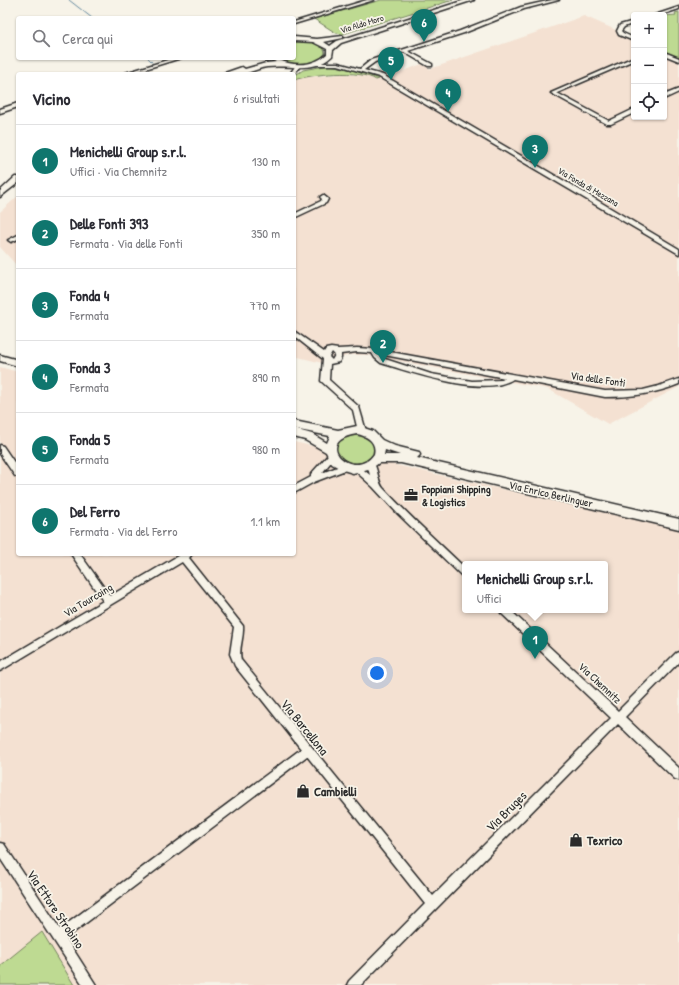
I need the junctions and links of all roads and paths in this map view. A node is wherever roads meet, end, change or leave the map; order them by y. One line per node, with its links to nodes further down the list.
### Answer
1 (372, 0): 9 (street)
2 (460, 0): 13 (main road, Via Aldo Moro)
3 (471, 0): 15 (main road, Via Aldo Moro)
4 (530, 0): 6 (street)
5 (556, 0): 6 (street)
6 (539, 4): 14 (street)
7 (679, 8): 8 (street)
8 (666, 12)
9 (296, 22)
10 (631, 23): 12 (street)
11 (296, 39): 13 (main road, Via Aldo Moro)
12 (631, 39)
13 (317, 41): 15 (main road, Via Aldo Moro)
14 (404, 51): 25 (street); 27 (street)
15 (330, 52): 23 (main road, Via Aldo Moro); 24 (street)
16 (667, 54): 21 (street)
17 (631, 59): 36 (street)
18 (172, 60): 28 (street)
19 (265, 60): 29 (main road)
20 (277, 60): 22 (main road, Via Aldo Moro)
21 (679, 60)
22 (284, 64): 26 (main road, Via Aldo Moro); 30 (main road, Via Aldo Moro)
23 (313, 64): 24 (street); 26 (main road, Via Aldo Moro)
24 (346, 65): 27 (street, Via Fonda di Mezzana)
25 (430, 65)
26 (298, 66): 31 (street)
27 (362, 69): 45 (street, Via Fonda di Mezzana)
28 (131, 72)
29 (231, 72)
30 (243, 72)
31 (294, 72)
32 (679, 90): 33 (street)
33 (667, 96)
34 (16, 106): 35 (street)
35 (0, 111)
36 (631, 112)
37 (16, 174): 39 (main road)
38 (16, 181): 40 (main road)
39 (0, 187)
40 (0, 195)
41 (323, 197): 42 (street)
42 (296, 215)
43 (16, 238): 44 (street)
44 (11, 240)
45 (679, 252)
46 (296, 334): 50 (street)
47 (374, 351): 50 (street, Via delle Fonti); 53 (street, Via delle Fonti); 53 (street)
48 (0, 352): 49 (main road)
49 (16, 356)
50 (333, 356): 56 (street)
51 (0, 358): 52 (main road)
52 (16, 362)
53 (512, 376): 54 (street, Via delle Fonti)
54 (679, 381)
55 (296, 425): 58 (main road)
56 (357, 431): 58 (main road); 59 (main road, Via Enrico Berlinguer)
57 (296, 433): 61 (main road)
58 (338, 434): 61 (main road)
59 (379, 443): 62 (main road); 69 (main road, Via Enrico Berlinguer)
60 (0, 448): 65 (street)
61 (330, 453): 63 (main road); 66 (street)
62 (374, 462): 64 (main road, Via Enrico Berlinguer); 67 (street); 70 (main road, Via Enrico Berlinguer)
63 (345, 467): 64 (main road, Via Enrico Berlinguer); 66 (street)
64 (356, 468): 67 (street)
65 (16, 471)
66 (311, 480): 68 (street)
67 (376, 485): 74 (street)
68 (296, 489)
69 (679, 516)
70 (679, 524)
71 (76, 556): 75 (street)
72 (183, 556): 75 (street, Via Tourcoing)
73 (186, 556): 80 (street, Via Barcellona)
74 (462, 570)
75 (109, 602): 78 (street, Via Tourcoing)
76 (507, 613): 79 (street, Via Chemnitz)
77 (679, 656): 79 (street, Via Bruges)
78 (0, 667)
79 (619, 717): 81 (street, Via Chemnitz); 83 (street, Via Bruges)
80 (307, 750): 83 (street, Via Barcellona); 84 (street)
81 (679, 774)
82 (0, 848): 84 (street, Via Ettore Strobino)
83 (433, 905): 86 (street, Via Bruges)
84 (58, 937): 85 (street, Via Ettore Strobino)
85 (90, 985)
86 (353, 985)

